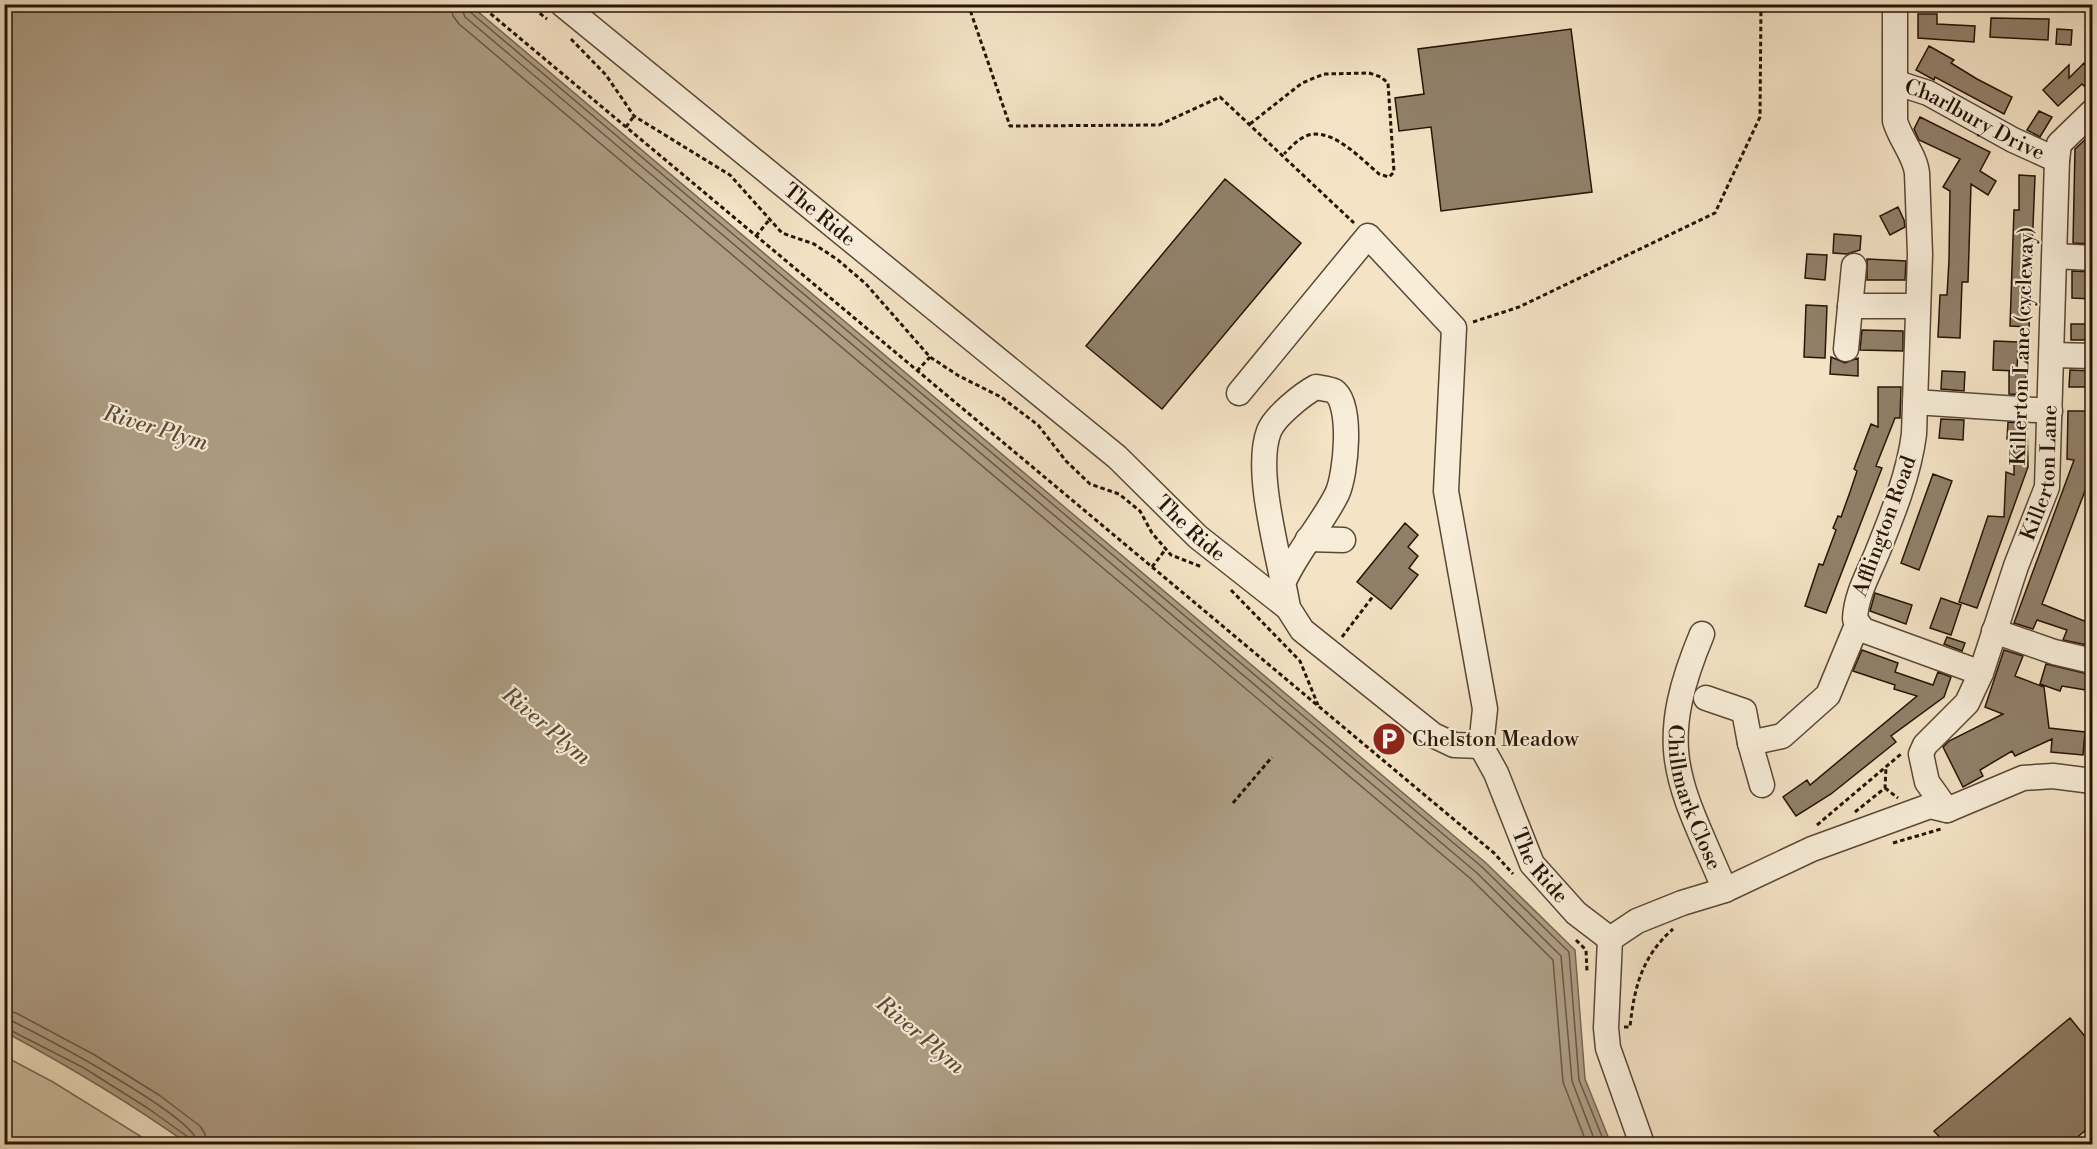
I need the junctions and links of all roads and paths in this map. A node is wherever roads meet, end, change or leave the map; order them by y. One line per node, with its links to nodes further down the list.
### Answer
1 (479, 4): 12 (path)
2 (528, 4): 6 (path)
3 (968, 4): 11 (path)
4 (1761, 4): 23 (path)
5 (1895, 4): 8 (street, Charlbury Drive)
6 (558, 14): 42 (street, The Ride)
7 (562, 32): 9 (path)
8 (1897, 83): 14 (street, Charlbury Drive); 22 (street, Afflington Road)
9 (634, 116): 12 (path); 15 (path)
10 (2090, 120): 14 (street, Killerton Lane)
11 (1250, 124): 13 (path); 13 (path)
12 (626, 127): 16 (path)
13 (1284, 154): 17 (path)
14 (2057, 160): 18 (street, Killerton Lane)
15 (770, 218): 16 (path); 27 (path)
16 (756, 236): 28 (path)
17 (1368, 236): 23 (street); 29 (street)
18 (2055, 256): 19 (street); 25 (street, Killerton Lane)
19 (2092, 258)
20 (1854, 266): 21 (street)
21 (1850, 306): 22 (street); 24 (street)
22 (1917, 306): 30 (street, Afflington Road)
23 (1454, 328): 52 (street)
24 (1846, 349)
25 (2053, 355): 26 (street); 31 (street, Killerton Lane)
26 (2092, 356)
27 (930, 357): 28 (path); 34 (path)
28 (917, 371): 37 (path)
29 (1239, 393)
30 (1915, 402): 31 (street); 44 (street, Afflington Road)
31 (2050, 411): 45 (street, Killerton Lane)
32 (1308, 539): 33 (street); 39 (street); 39 (street)
33 (1343, 540)
34 (1166, 549): 37 (path); 38 (path)
35 (1201, 560): 36 (path)
36 (1207, 565)
37 (1152, 567): 50 (path)
38 (1212, 571)
39 (1284, 581): 42 (street)
40 (1228, 587): 50 (path)
41 (1374, 595): 43 (path)
42 (1288, 608): 52 (street, The Ride)
43 (1352, 625)
44 (1857, 625): 48 (street, Afflington Road); 51 (street)
45 (1994, 632): 47 (street); 48 (street, Killerton Lane)
46 (1702, 634): 64 (street, Chillmark Close)
47 (2092, 662)
48 (1981, 673): 60 (street, Killerton Lane)
49 (1706, 698): 51 (street)
50 (1319, 707): 63 (path)
51 (1750, 743): 57 (street)
52 (1481, 746): 67 (street, The Ride)
53 (1907, 746): 55 (path)
54 (1272, 757): 59 (path)
55 (1886, 767): 58 (path); 61 (path)
56 (2092, 781): 60 (street)
57 (1762, 785)
58 (1885, 788)
59 (1233, 803)
60 (1948, 818): 62 (path); 64 (street)
61 (1812, 828)
62 (1889, 844)
63 (1517, 878)
64 (1725, 890): 67 (street)
65 (1679, 926): 69 (path)
66 (1570, 934): 68 (path)
67 (1610, 939): 69 (street)
68 (1587, 973)
69 (1606, 1028): 70 (street)
70 (1642, 1144)

